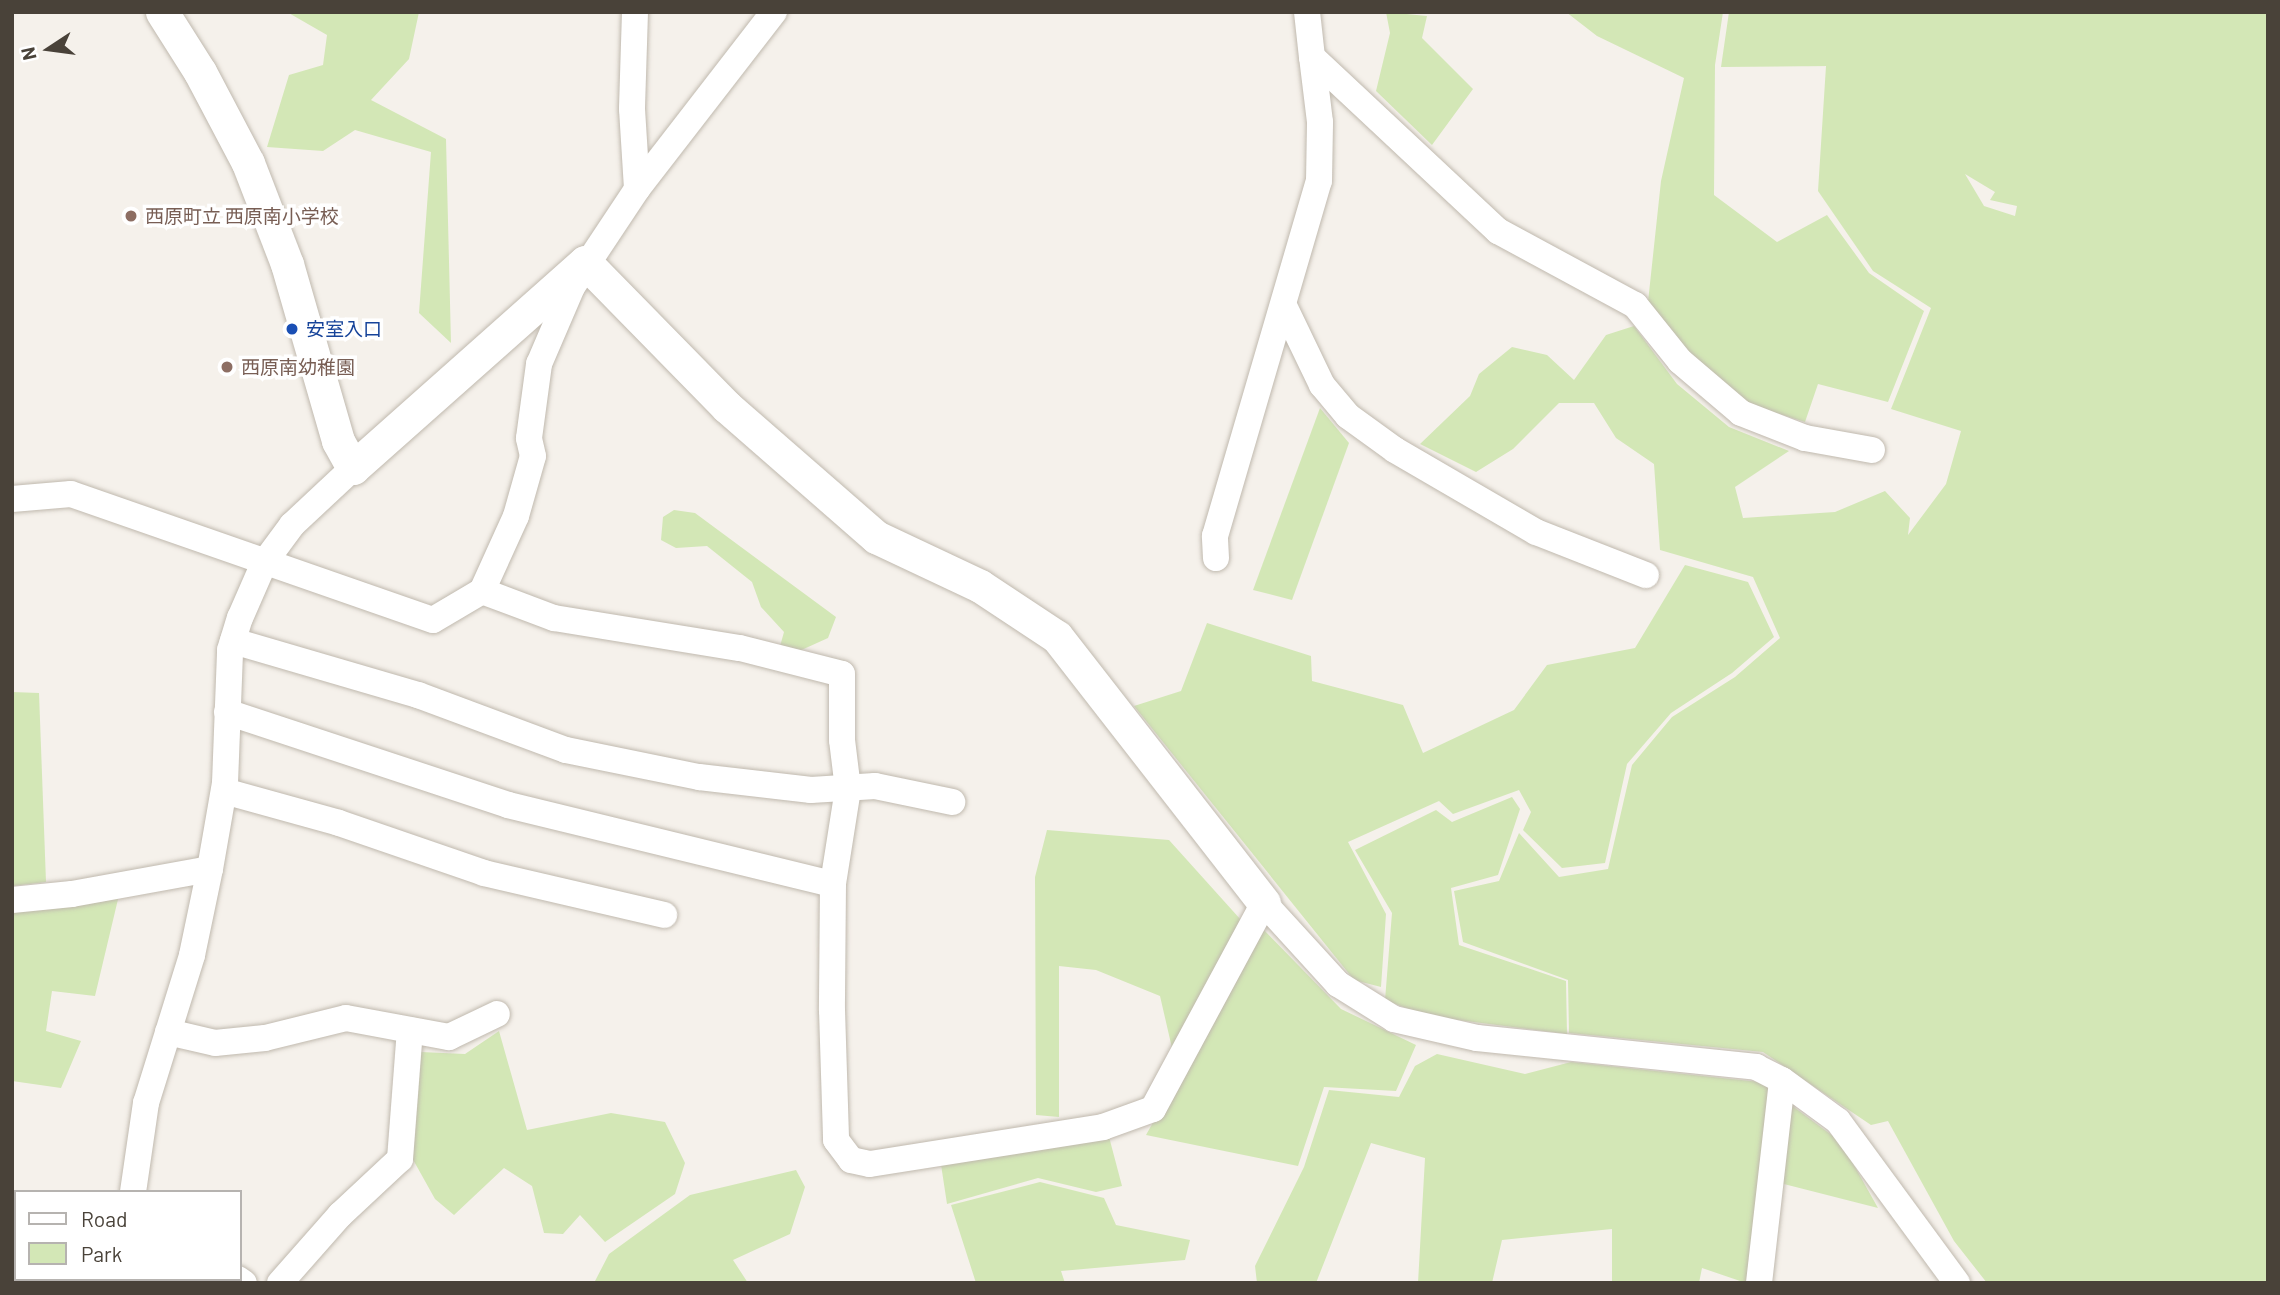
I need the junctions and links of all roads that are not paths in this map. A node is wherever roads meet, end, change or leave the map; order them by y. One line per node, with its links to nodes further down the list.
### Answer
1 (162, 12): 10 (street)
2 (635, 12): 6 (street)
3 (774, 12): 6 (street)
4 (1307, 12): 5 (street)
5 (1312, 57): 8 (street); 9 (street)
6 (637, 189): 7 (street)
7 (585, 262): 10 (street); 15 (street); 24 (street)
8 (1284, 306): 12 (street); 14 (street)
9 (1872, 450)
10 (353, 468): 13 (street)
11 (12, 499): 13 (street)
12 (1216, 558)
13 (264, 563): 15 (street); 16 (street)
14 (1646, 575)
15 (482, 591): 18 (street)
16 (233, 641): 17 (street); 18 (street)
17 (227, 712): 19 (street); 22 (street)
18 (848, 789): 20 (street); 22 (street)
19 (223, 791): 21 (street); 25 (street)
20 (952, 802)
21 (210, 869): 23 (street); 28 (street)
22 (833, 884): 24 (street)
23 (12, 900)
24 (1264, 903): 29 (street)
25 (664, 915)
26 (497, 1014): 27 (street)
27 (410, 1030): 28 (street); 31 (street)
28 (168, 1032): 30 (street)
29 (1782, 1080): 32 (street); 33 (street)
30 (133, 1190)
31 (279, 1283)
32 (1759, 1283)
33 (1957, 1283)

